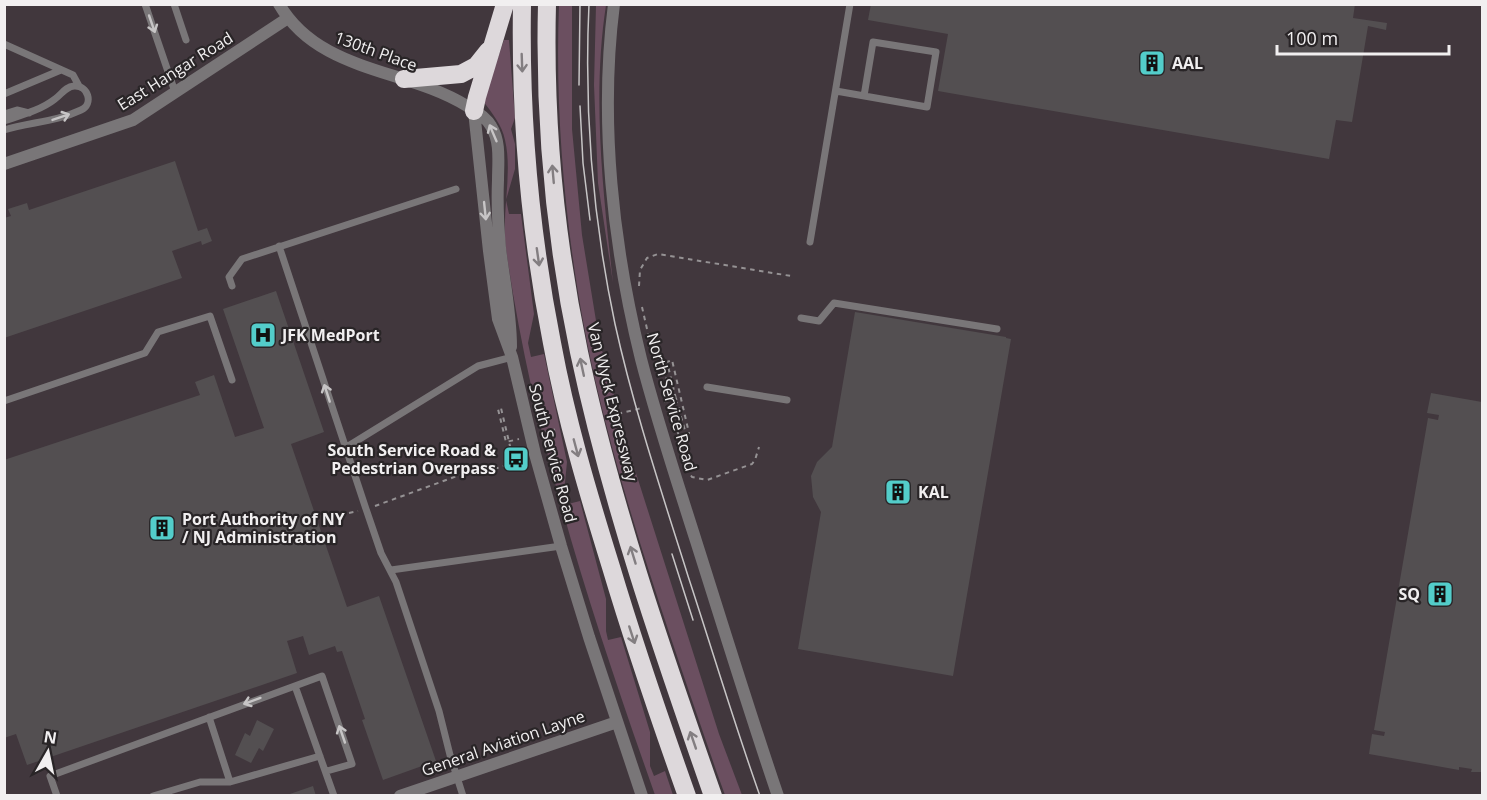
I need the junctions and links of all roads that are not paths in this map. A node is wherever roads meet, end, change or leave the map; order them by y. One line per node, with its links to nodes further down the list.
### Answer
1 (145, 4): 17 (lane, one-way to 17)
2 (174, 4): 10 (lane)
3 (279, 4): 9 (street, 130th Place)
4 (506, 4): 11 (highway)
5 (522, 4): 55 (highway, one-way to 55)
6 (547, 4): 56 (highway, Van Wyck Expressway, one-way to 6)
7 (614, 4): 57 (street, North Service Road)
8 (850, 4): 16 (lane)
9 (288, 18): 14 (street, 130th Place); 17 (street, East Hangar Road)
10 (186, 40)
11 (494, 42): 14 (highway); 20 (highway)
12 (4, 44): 13 (lane)
13 (61, 70): 15 (lane); 18 (lane)
14 (404, 80): 20 (street, 130th Place)
15 (79, 86): 21 (lane); 24 (lane, one-way to 15)
16 (836, 91): 19 (lane); 29 (lane)
17 (175, 92): 25 (street, East Hangar Road)
18 (4, 94)
19 (864, 96): 19 (lane)
20 (474, 111): 34 (street, South Service Road, one-way to 34); 34 (street, 130th Place, one-way to 20)
21 (29, 113): 22 (lane); 23 (lane)
22 (4, 114)
23 (4, 121)
24 (4, 130)
25 (26, 157): 26 (lane); 27 (street, East Hangar Road)
26 (4, 159)
27 (4, 164)
28 (456, 189): 30 (lane)
29 (810, 242)
30 (279, 246): 31 (lane); 39 (lane, one-way to 30)
31 (232, 286)
32 (801, 318): 33 (lane)
33 (997, 329)
34 (512, 357): 39 (lane); 40 (street, South Service Road)
35 (232, 380): 38 (lane)
36 (707, 387): 37 (lane)
37 (787, 400)
38 (4, 401)
39 (345, 448): 41 (lane)
40 (561, 546): 41 (lane); 44 (street, South Service Road)
41 (391, 570): 47 (lane)
42 (295, 686): 43 (lane, one-way to 43); 45 (lane); 46 (lane, one-way to 42)
43 (209, 717): 48 (lane); 49 (lane)
44 (617, 722): 47 (street, General Aviation Layne); 54 (street, South Service Road)
45 (320, 756): 46 (lane); 48 (lane)
46 (327, 771): 51 (lane)
47 (456, 777): 52 (street, General Aviation Layne); 53 (lane)
48 (230, 782): 50 (lane)
49 (57, 795)
50 (153, 795)
51 (334, 795)
52 (400, 795)
53 (463, 795)
54 (642, 795)
55 (687, 795)
56 (713, 795)
57 (778, 795)

